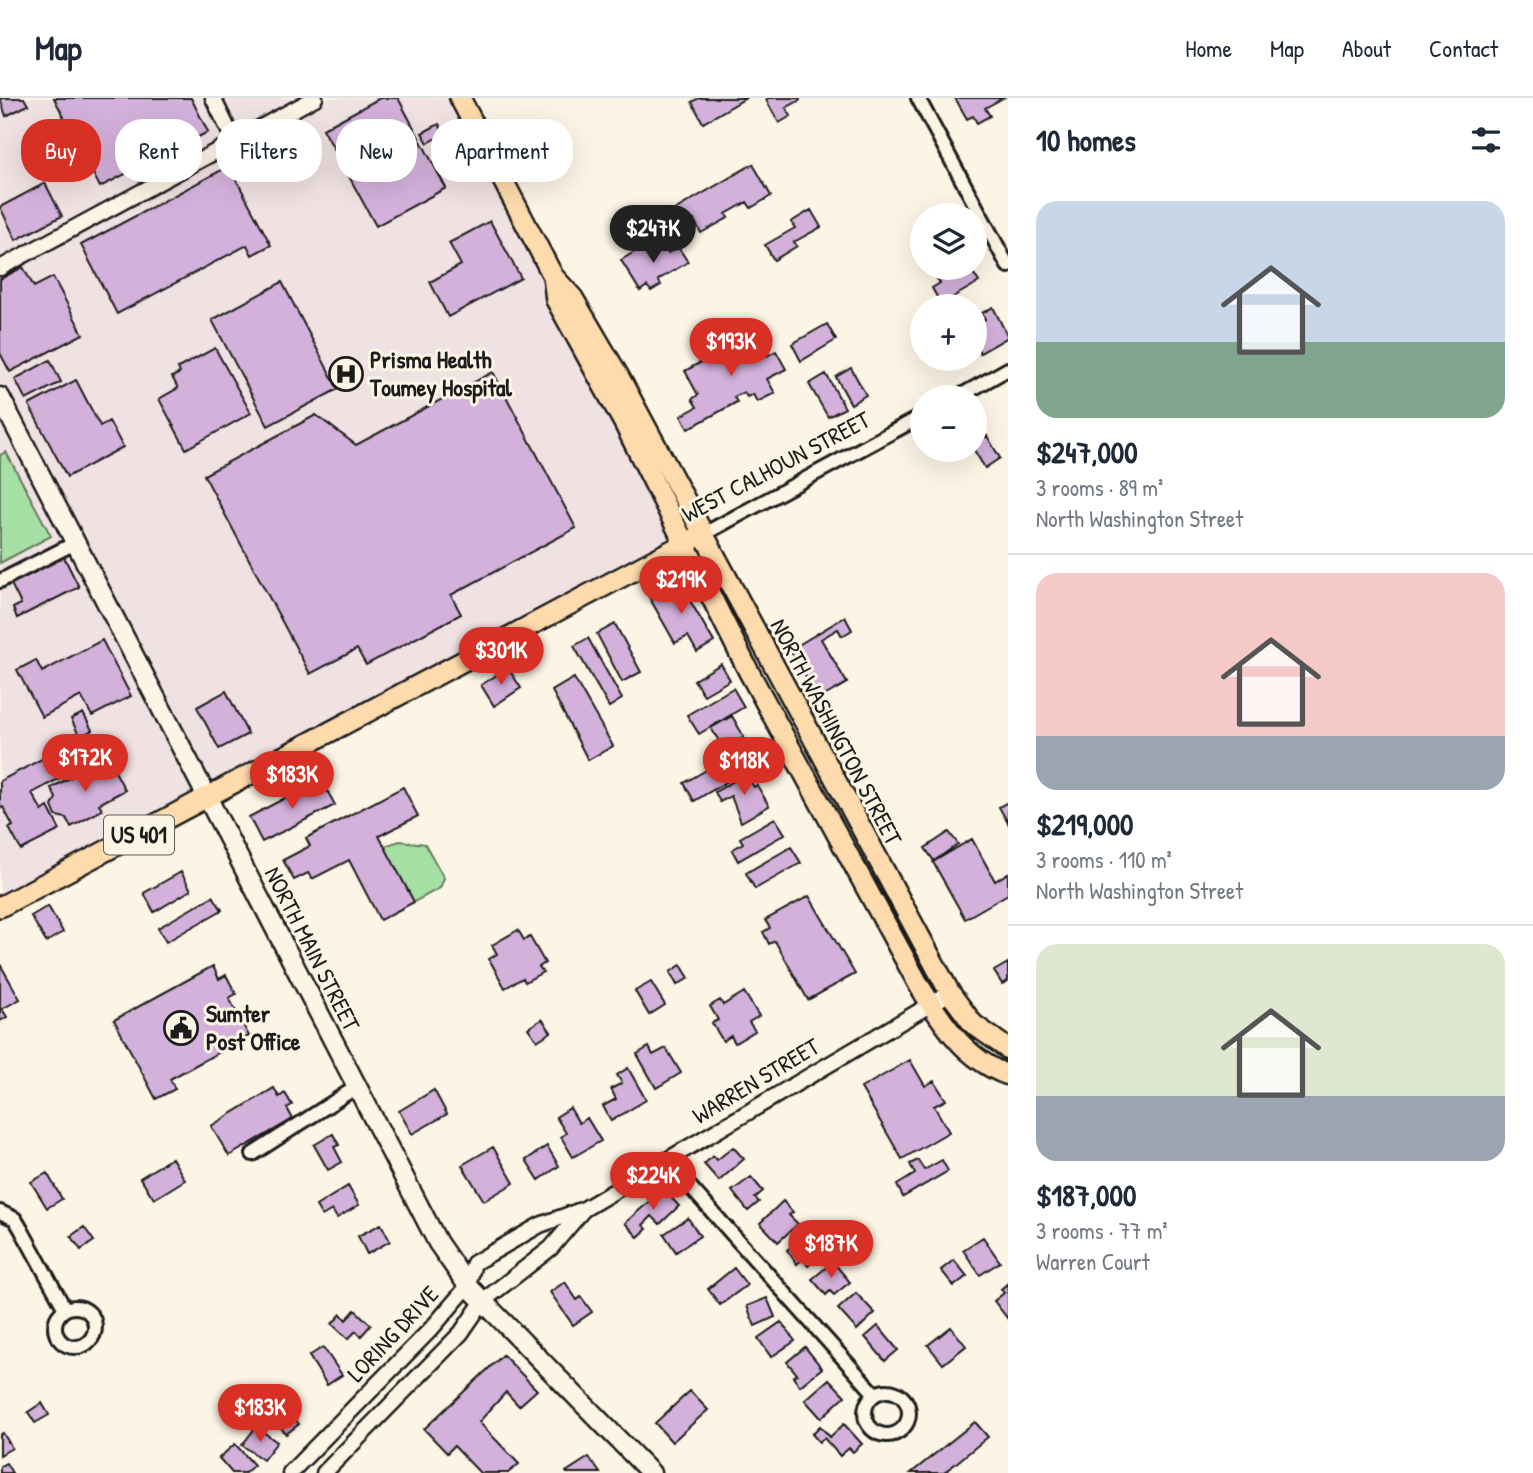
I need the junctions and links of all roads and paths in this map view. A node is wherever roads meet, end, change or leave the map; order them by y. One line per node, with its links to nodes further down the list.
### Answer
1 (212, 98): 5 (street)
2 (315, 98): 6 (street)
3 (460, 98): 10 (main road, NORTH WASHINGTON STREET)
4 (918, 98): 8 (street)
5 (223, 119)
6 (275, 119)
7 (216, 151): 9 (street)
8 (1008, 265)
9 (0, 268)
10 (553, 276): 16 (main road, NORTH WASHINGTON STREET); 18 (main road, NORTH WASHINGTON STREET)
11 (1008, 369): 12 (street)
12 (979, 385)
13 (0, 397): 15 (main road, NORTH MAIN STREET)
14 (910, 422): 16 (street, WEST CALHOUN STREET)
15 (6, 425): 17 (main road, NORTH MAIN STREET)
16 (702, 534): 18 (main road, WEST CALHOUN STREET / US 401); 22 (main road, NORTH WASHINGTON STREET)
17 (75, 543): 19 (street); 20 (main road, NORTH MAIN STREET)
18 (684, 545): 20 (main road, WEST CALHOUN STREET / US 401); 23 (main road, NORTH WASHINGTON STREET)
19 (0, 580)
20 (208, 799): 21 (main road, US 401); 26 (main road, NORTH MAIN STREET)
21 (0, 907)
22 (950, 993): 23 (street, WARREN STREET); 24 (main road, NORTH WASHINGTON STREET)
23 (930, 1004): 25 (main road, NORTH WASHINGTON STREET); 28 (street, WARREN STREET)
24 (1008, 1049)
25 (1008, 1075)
26 (355, 1088): 27 (street); 31 (main road, NORTH MAIN STREET)
27 (253, 1154)
28 (666, 1160): 29 (street, WARREN STREET); 34 (street)
29 (584, 1209): 31 (street, WARREN STREET); 32 (street, WARREN STREET)
30 (0, 1212): 33 (street)
31 (468, 1286): 32 (main road, NORTH MAIN STREET); 35 (street, LORING DRIVE)
32 (483, 1301): 36 (street, LORING DRIVE); 37 (main road, NORTH MAIN STREET)
33 (65, 1309)
34 (875, 1394)
35 (290, 1473)
36 (324, 1473)
37 (651, 1473)

